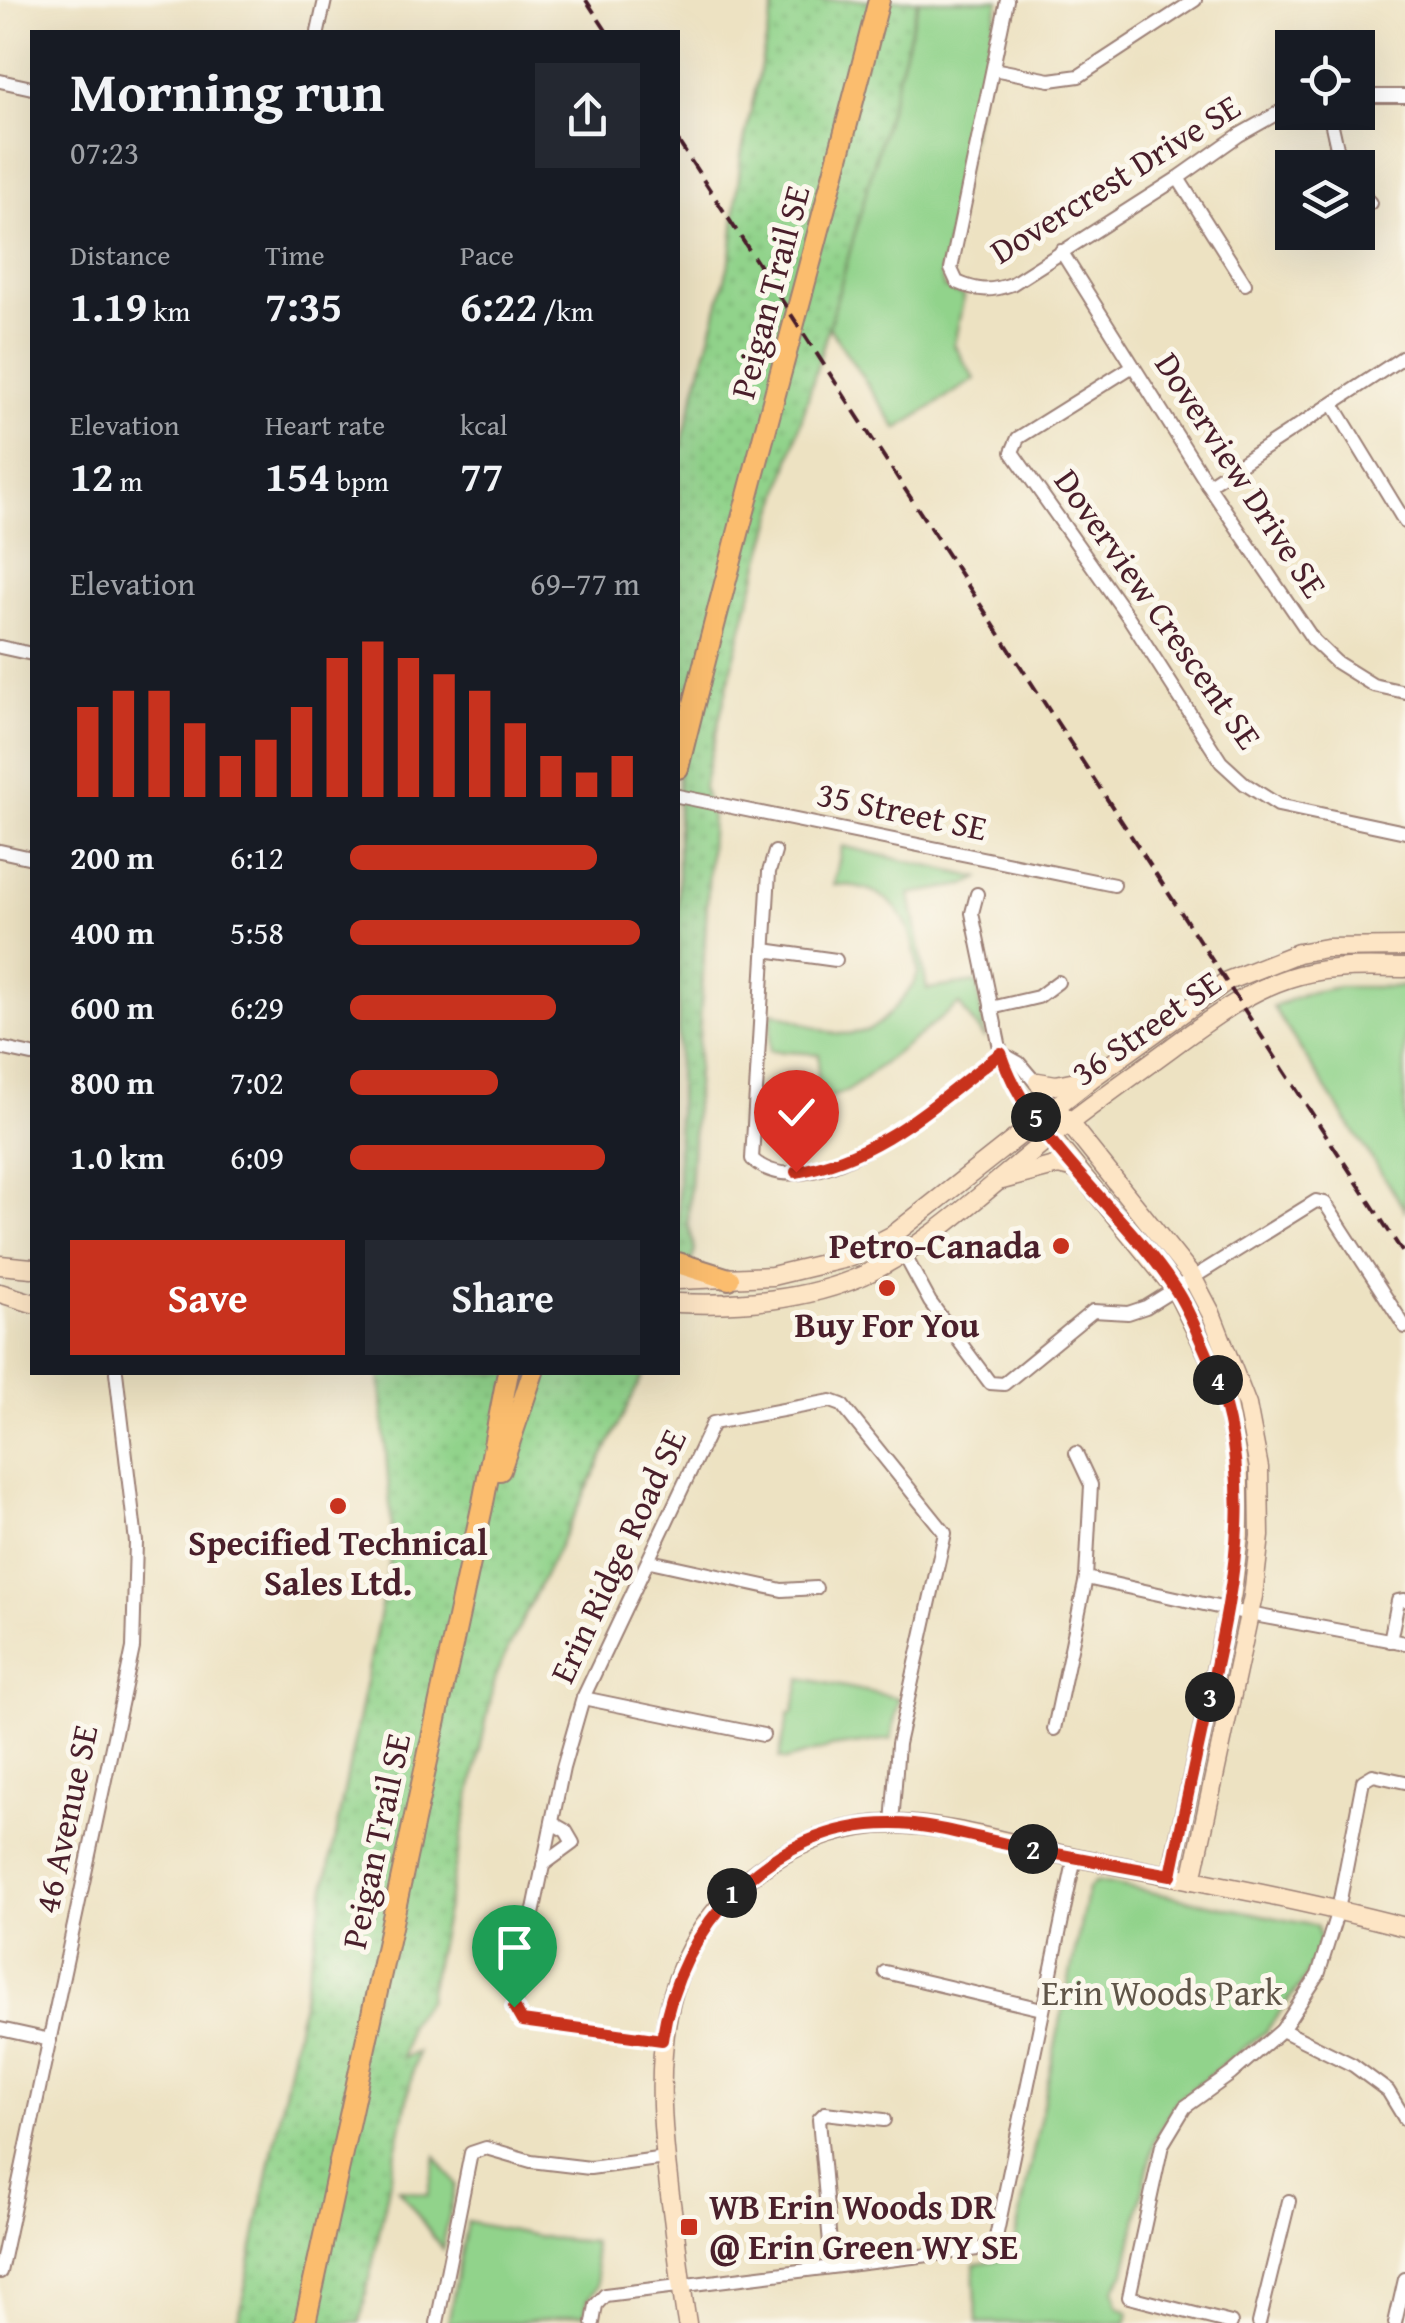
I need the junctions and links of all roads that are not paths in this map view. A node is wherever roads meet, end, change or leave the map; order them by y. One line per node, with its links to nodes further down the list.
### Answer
1 (325, 0): 5 (street)
2 (880, 0): 20 (main road, Peigan Trail SE)
3 (1007, 0): 6 (street, Dovercrest Drive SE)
4 (1195, 0): 6 (street)
5 (318, 30)
6 (992, 69): 13 (street, Dovercrest Drive SE)
7 (0, 81): 8 (street)
8 (30, 88)
9 (1375, 96): 10 (street)
10 (1405, 96)
11 (1275, 114): 12 (street, Dovercrest Drive SE)
12 (1178, 178): 13 (street, Dovercrest Drive SE); 14 (street)
13 (1062, 251): 16 (street, Doverview Drive SE)
14 (1245, 284)
15 (1405, 356): 17 (street)
16 (1133, 366): 18 (street, Doverview Drive SE); 27 (street, Doverview Crescent SE)
17 (1334, 404): 18 (street); 19 (street)
18 (1208, 485): 23 (street, Doverview Drive SE)
19 (1405, 522)
20 (719, 599): 24 (main road, Peigan Trail SE); 25 (main road, Peigan Trail SE)
21 (0, 646): 22 (street)
22 (30, 654)
23 (1405, 692)
24 (680, 706)
25 (680, 760)
26 (680, 796): 31 (street, 35 Street SE)
27 (1405, 832)
28 (0, 851): 30 (street)
29 (775, 852): 34 (street)
30 (30, 858)
31 (1114, 885)
32 (978, 894): 38 (street)
33 (1405, 947): 42 (street, 36 Street SE)
34 (764, 950): 35 (street); 40 (street)
35 (836, 960)
36 (1405, 968): 44 (street, 36 Street SE)
37 (1058, 982): 38 (street)
38 (991, 1008): 40 (street)
39 (0, 1048): 41 (street)
40 (1001, 1053): 43 (street); 45 (street)
41 (30, 1055)
42 (1092, 1078): 43 (street); 44 (street, 36 Street SE)
43 (1038, 1082): 44 (street)
44 (1063, 1115): 45 (street, 36 Street SE); 46 (street, 36 Street SE); 53 (street)
45 (1039, 1121): 46 (street); 54 (street, 36 Street SE)
46 (1051, 1137): 47 (street); 48 (street, 36 Street SE)
47 (1076, 1169): 48 (street); 58 (street)
48 (996, 1182): 49 (street, 36 Street SE)
49 (904, 1254): 58 (street); 61 (street, 36 Street SE)
50 (0, 1264): 52 (street)
51 (680, 1264): 54 (main road)
52 (30, 1268)
53 (1192, 1277): 58 (street); 62 (street); 73 (street)
54 (730, 1279): 55 (street, 36 Street SE)
55 (680, 1280)
56 (0, 1286): 57 (street)
57 (30, 1289)
58 (1175, 1289): 72 (street)
59 (0, 1293): 60 (street)
60 (30, 1302)
61 (680, 1304)
62 (1405, 1328)
63 (116, 1375): 92 (street, 46 Avenue SE)
64 (507, 1375): 67 (main road, Peigan Trail SE)
65 (532, 1375): 67 (main road)
66 (1076, 1454): 69 (street)
67 (483, 1503): 102 (main road, Peigan Trail SE)
68 (650, 1561): 70 (street); 76 (street, Erin Ridge Road SE); 81 (street, Erin Ridge Road SE)
69 (1086, 1578): 72 (street); 77 (street)
70 (816, 1588)
71 (1405, 1600): 74 (street)
72 (1229, 1610): 73 (street); 84 (street)
73 (1249, 1614): 74 (street); 85 (street)
74 (1390, 1641): 75 (street)
75 (1405, 1643)
76 (583, 1698): 78 (street); 80 (street, Erin Ridge Road SE)
77 (1054, 1729)
78 (763, 1735)
79 (1405, 1782): 86 (street)
80 (552, 1824): 83 (street, Erin Ridge Road SE); 83 (street, Erin Ridge Road SE)
81 (892, 1824): 82 (street); 93 (street)
82 (1075, 1858): 84 (street); 89 (street)
83 (543, 1865): 93 (street, Erin Ridge Road SE)
84 (1171, 1875): 85 (street)
85 (1192, 1880): 86 (street)
86 (1338, 1910): 87 (street); 91 (street)
87 (1405, 1927)
88 (885, 1972): 89 (street)
89 (1042, 2008): 98 (street)
90 (0, 2029): 92 (street)
91 (1282, 2030): 94 (street); 106 (street)
92 (50, 2040): 99 (street, 46 Avenue SE)
93 (662, 2040): 96 (street)
94 (1405, 2119)
95 (884, 2120): 98 (street)
96 (665, 2158): 101 (street); 103 (street)
97 (1289, 2201): 107 (street)
98 (832, 2266): 101 (street)
99 (0, 2272)
100 (1405, 2279): 108 (street)
101 (680, 2283): 104 (street); 105 (street)
102 (304, 2323)
103 (437, 2323)
104 (593, 2323)
105 (687, 2323)
106 (1231, 2323)
107 (1260, 2323)
108 (1396, 2323)

